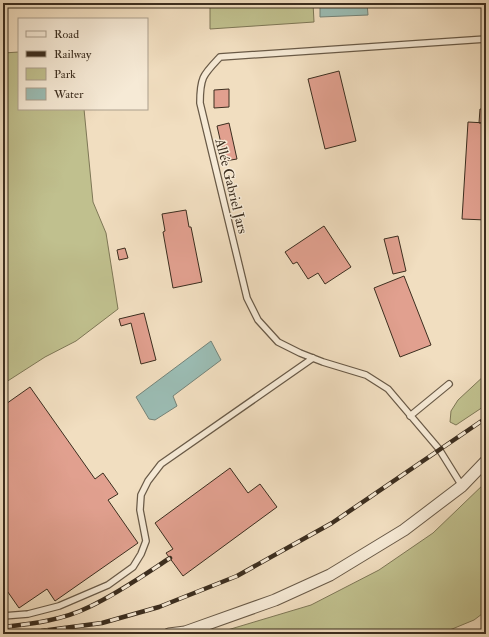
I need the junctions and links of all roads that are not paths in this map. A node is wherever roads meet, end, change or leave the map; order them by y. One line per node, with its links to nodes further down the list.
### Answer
1 (486, 39): 2 (lane, Allée Gabriel Jars)
2 (313, 358): 4 (lane, Allée Gabriel Jars); 7 (lane)
3 (449, 384): 4 (lane)
4 (410, 416): 6 (lane, Allée Gabriel Jars)
5 (486, 461): 6 (street)
6 (462, 486): 8 (street)
7 (3, 616)
8 (169, 634)

